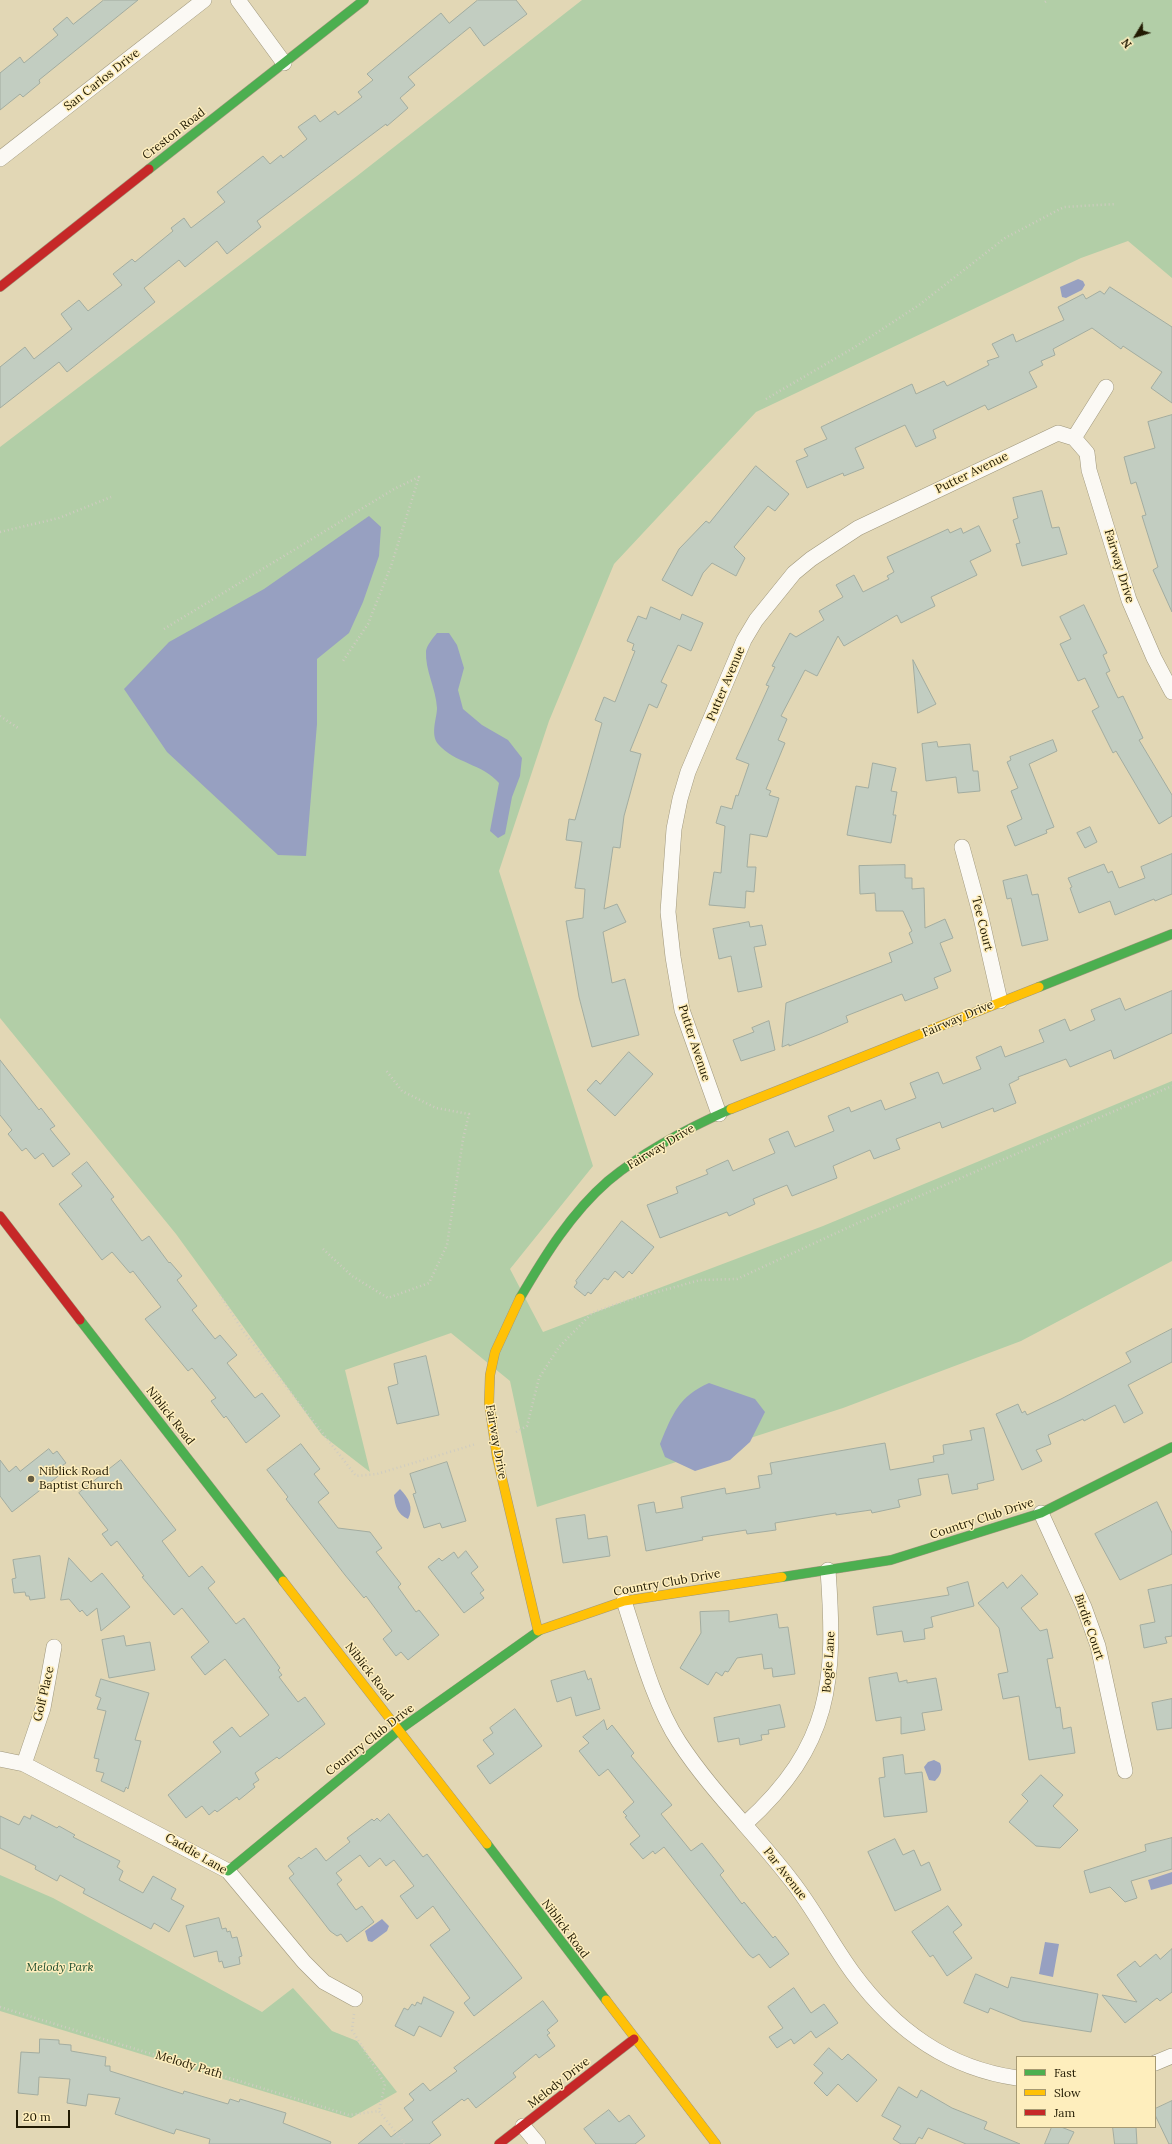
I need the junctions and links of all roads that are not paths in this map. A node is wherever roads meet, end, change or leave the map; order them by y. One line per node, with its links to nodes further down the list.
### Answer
1 (204, 0): 5 (street, San Carlos Drive)
2 (238, 0): 4 (street)
3 (364, 0): 4 (street, Creston Road)
4 (284, 63): 6 (street, Creston Road)
5 (0, 159)
6 (0, 286)
7 (1106, 387): 8 (street)
8 (1074, 438): 9 (street, Fairway Drive); 13 (street, Putter Avenue)
9 (1172, 692)
10 (962, 847): 12 (street, Tee Court)
11 (1172, 934): 12 (street, Fairway Drive)
12 (1000, 1002): 13 (street, Fairway Drive)
13 (719, 1114): 19 (street, Fairway Drive)
14 (0, 1216): 21 (street, Niblick Road)
15 (1172, 1447): 16 (street, Country Club Drive)
16 (1041, 1513): 17 (street, Country Club Drive); 24 (street, Birdie Court)
17 (828, 1570): 18 (street, Country Club Drive); 25 (street, Bogie Lane)
18 (624, 1601): 19 (street, Country Club Drive); 25 (street, Par Avenue)
19 (538, 1631): 21 (street, Country Club Drive)
20 (54, 1647): 23 (street, Golf Place)
21 (399, 1730): 26 (street, Country Club Drive); 28 (street, Niblick Road)
22 (0, 1759): 23 (street, Caddie Lane)
23 (24, 1764): 26 (street, Caddie Lane)
24 (1125, 1771)
25 (745, 1824): 31 (street, Par Avenue)
26 (228, 1871): 27 (street, Caddie Lane)
27 (355, 1999)
28 (634, 2039): 32 (street, Melody Drive); 35 (street, Niblick Road)
29 (1172, 2056): 30 (street)
30 (1156, 2063)
31 (1016, 2078)
32 (523, 2126): 33 (street, Melody Drive); 34 (street)
33 (499, 2144)
34 (538, 2144)
35 (716, 2144)

